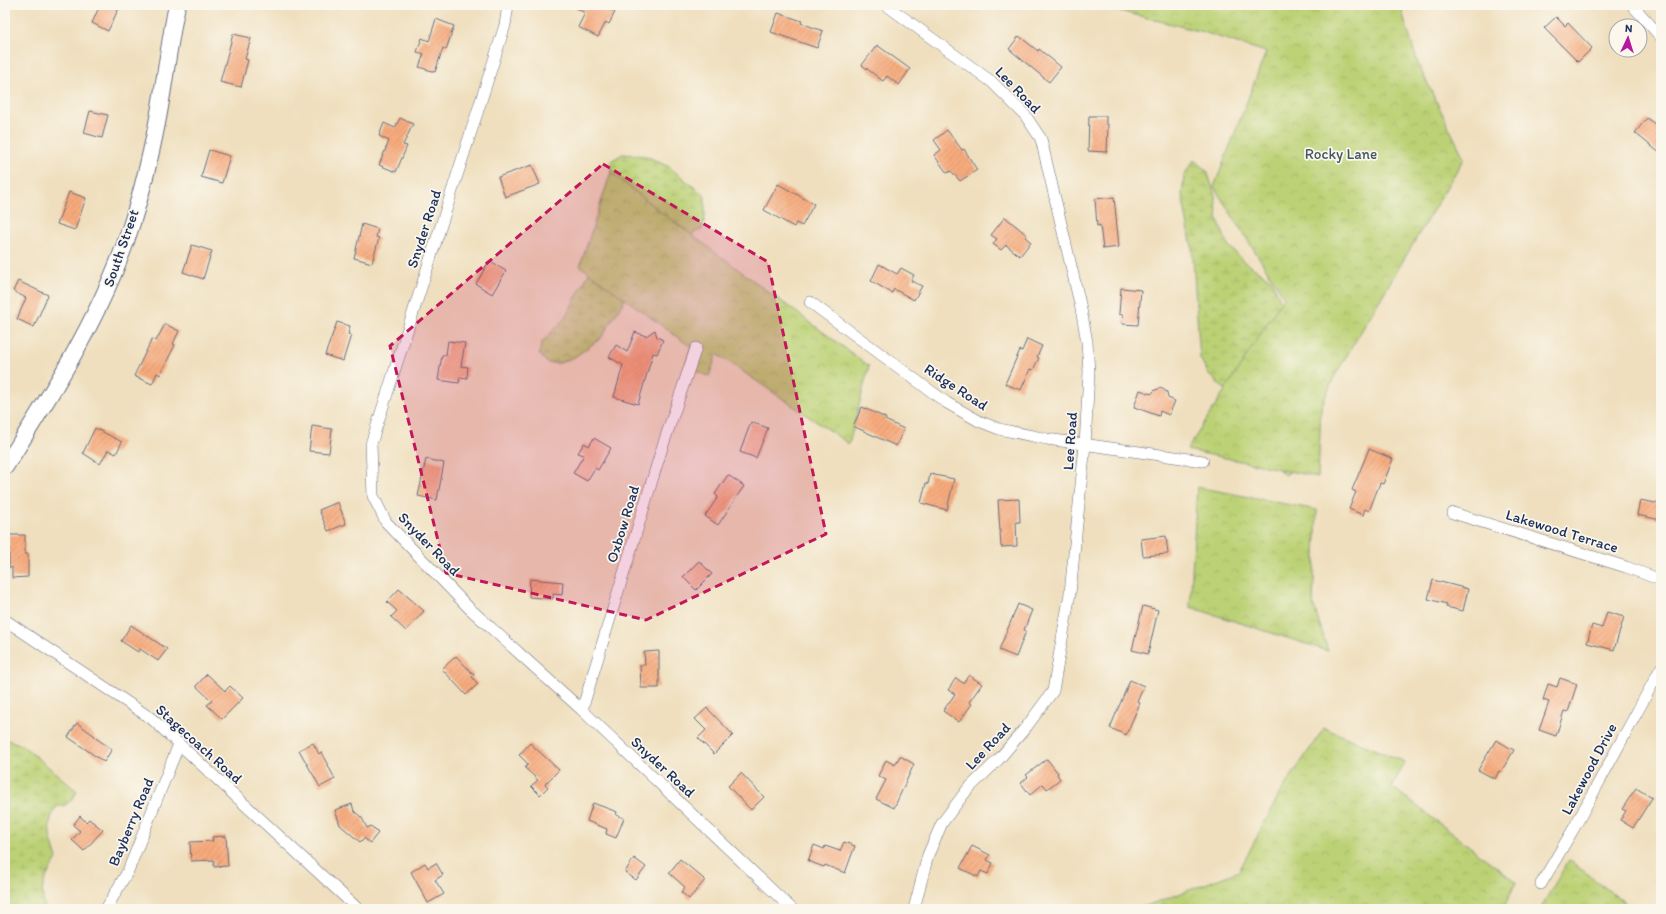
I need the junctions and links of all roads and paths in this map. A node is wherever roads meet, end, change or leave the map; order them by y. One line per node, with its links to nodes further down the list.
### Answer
1 (177, 5): 10 (main road, South Street)
2 (508, 5): 15 (street, Snyder Road)
3 (886, 5): 8 (street, Lee Road)
4 (1632, 5): 5 (street)
5 (1661, 36)
6 (810, 302): 8 (street, Ridge Road)
7 (696, 348): 15 (street, Oxbow Road)
8 (1085, 445): 9 (street, Ridge Road); 21 (street, Lee Road)
9 (1203, 461)
10 (5, 468)
11 (1453, 513): 12 (street, Lakewood Terrace)
12 (1661, 580)
13 (5, 620): 16 (street, Stagecoach Road)
14 (1661, 668): 17 (street, Lakewood Drive)
15 (582, 710): 20 (street, Snyder Road)
16 (179, 744): 18 (street, Bayberry Road); 19 (street, Stagecoach Road)
17 (1541, 884)
18 (106, 909)
19 (358, 909)
20 (792, 909)
21 (914, 909)

